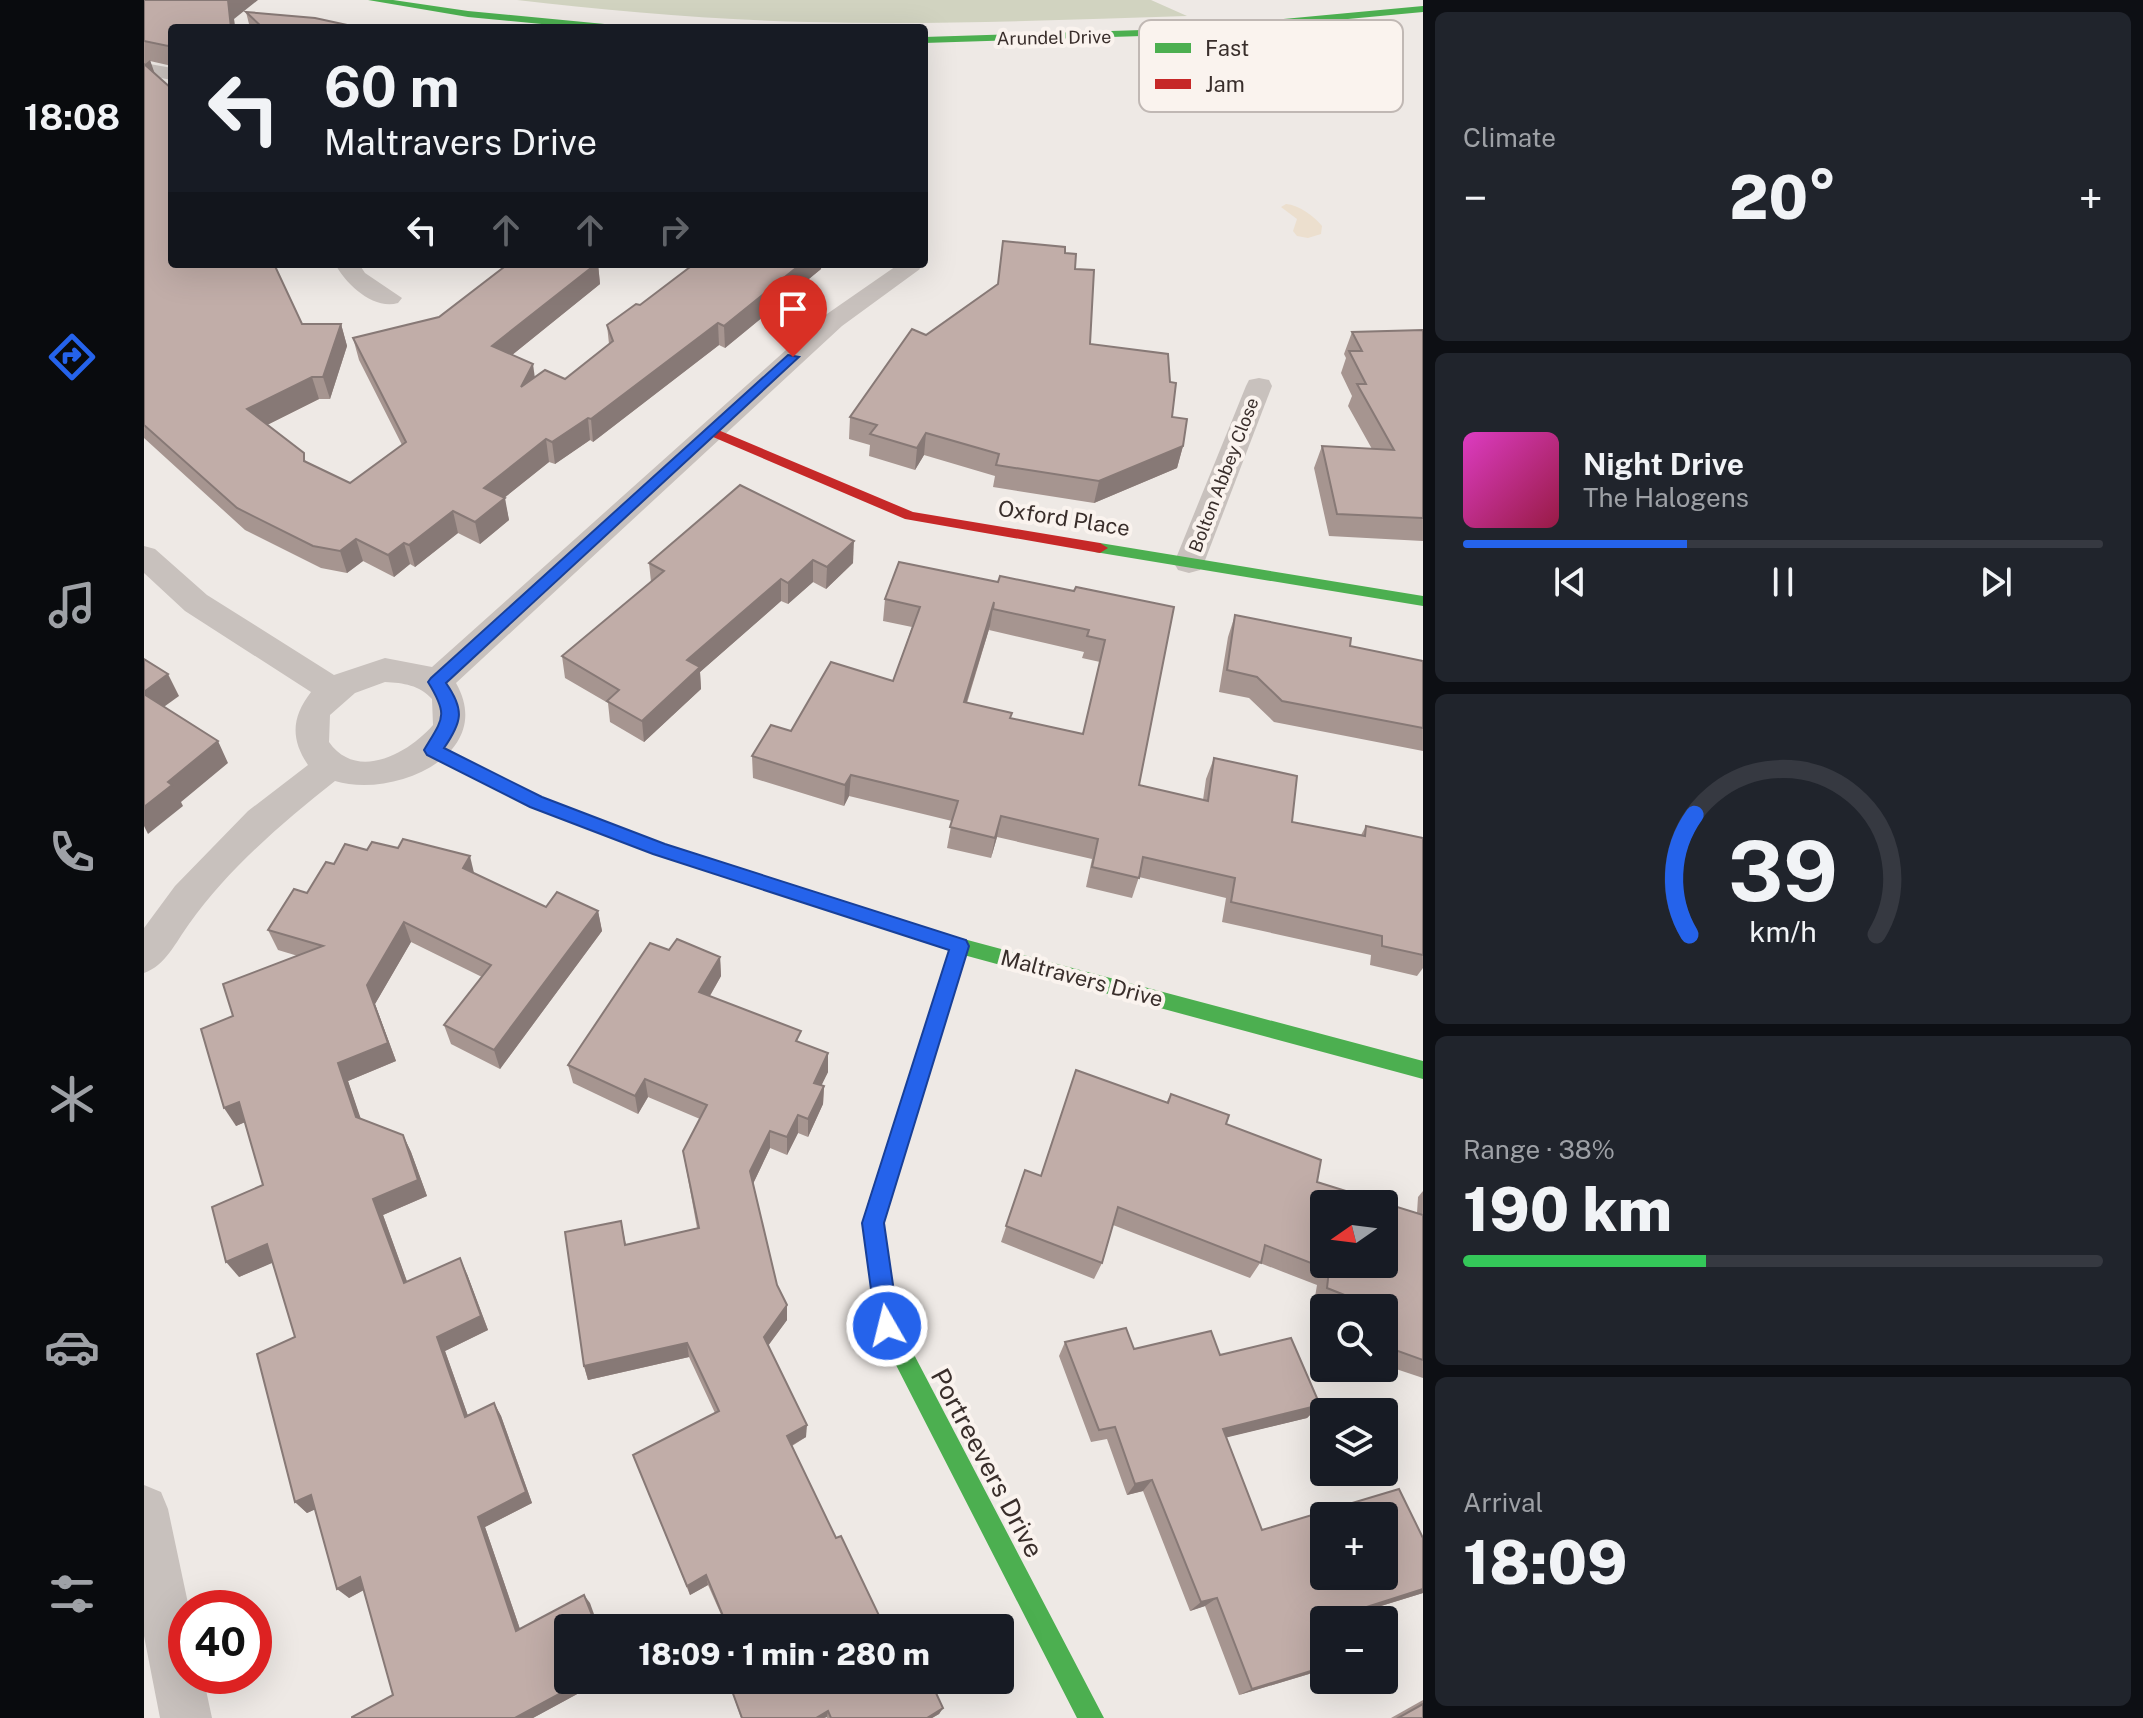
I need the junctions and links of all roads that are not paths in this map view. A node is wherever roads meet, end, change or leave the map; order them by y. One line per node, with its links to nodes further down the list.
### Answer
1 (373, 0): 4 (street)
2 (1423, 9): 3 (street, Arundel Drive)
3 (1312, 20)
4 (573, 24)
5 (1139, 35): 6 (street, Arundel Drive)
6 (928, 40)
7 (144, 69): 8 (street)
8 (168, 73)
9 (349, 268): 11 (street)
10 (908, 269): 13 (street)
11 (389, 298)
12 (1259, 386): 15 (street, Bolton Abbey Close)
13 (711, 431): 15 (street, Oxford Place); 17 (street)
14 (144, 556): 18 (street)
15 (1189, 563): 16 (street, Oxford Place)
16 (1423, 601)
17 (436, 682): 18 (street); 19 (street)
18 (332, 690): 20 (street)
19 (433, 750): 20 (street); 21 (street, Maltravers Drive)
20 (331, 765): 22 (street)
21 (960, 946): 23 (street, Maltravers Drive); 26 (street, Portreevers Drive)
22 (144, 957)
23 (1423, 1070)
24 (144, 1509): 25 (street)
25 (186, 1718)
26 (1091, 1718)

